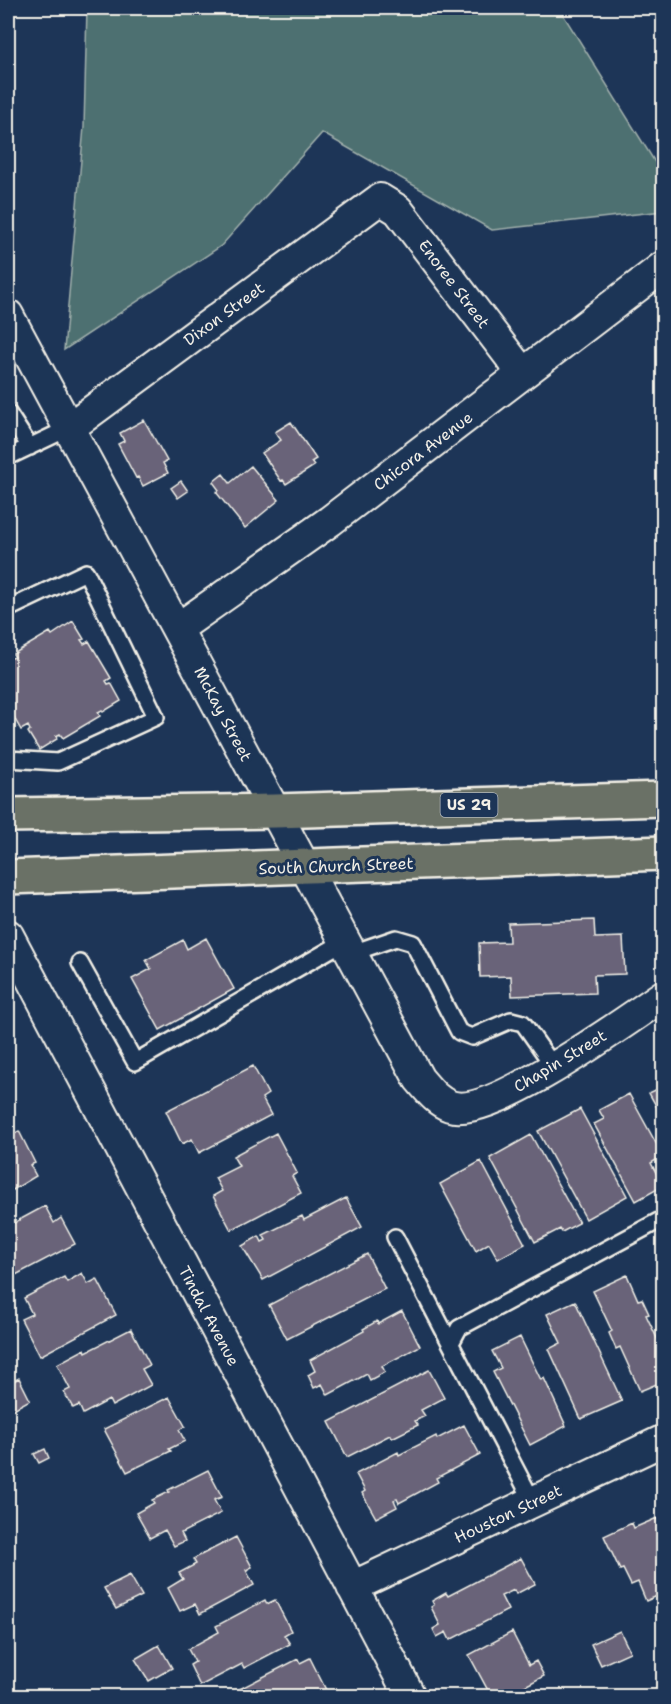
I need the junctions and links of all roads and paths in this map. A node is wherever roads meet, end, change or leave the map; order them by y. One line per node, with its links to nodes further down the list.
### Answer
1 (380, 199): 4 (street, Enoree Street); 6 (street, Dixon Street)
2 (663, 266): 4 (street, Chicora Avenue)
3 (8, 315): 6 (street, McKay Street)
4 (520, 376): 10 (street, Chicora Avenue)
5 (8, 413): 7 (lane)
6 (69, 428): 7 (lane); 10 (street, McKay Street)
7 (30, 447): 8 (lane)
8 (8, 458)
9 (8, 609): 11 (lane)
10 (177, 629): 13 (street, McKay Street)
11 (8, 759)
12 (657, 794): 13 (main road, US 29)
13 (275, 811): 14 (main road, US 29); 16 (street, McKay Street)
14 (8, 815)
15 (663, 853): 16 (main road, South Church Street)
16 (306, 867): 17 (main road, South Church Street); 19 (street, McKay Street)
17 (8, 877)
18 (8, 935): 29 (street, Tindal Avenue)
19 (349, 947): 20 (lane); 22 (lane); 23 (street, McKay Street)
20 (80, 963)
21 (663, 995): 22 (street, Chapin Street)
22 (554, 1066): 23 (street, Chapin Street)
23 (448, 1105)
24 (663, 1218): 26 (lane)
25 (395, 1237): 26 (lane)
26 (451, 1343): 28 (lane)
27 (663, 1440): 28 (street, Houston Street)
28 (533, 1502): 29 (street, Houston Street)
29 (352, 1587): 30 (street, Tindal Avenue)
30 (410, 1696)

